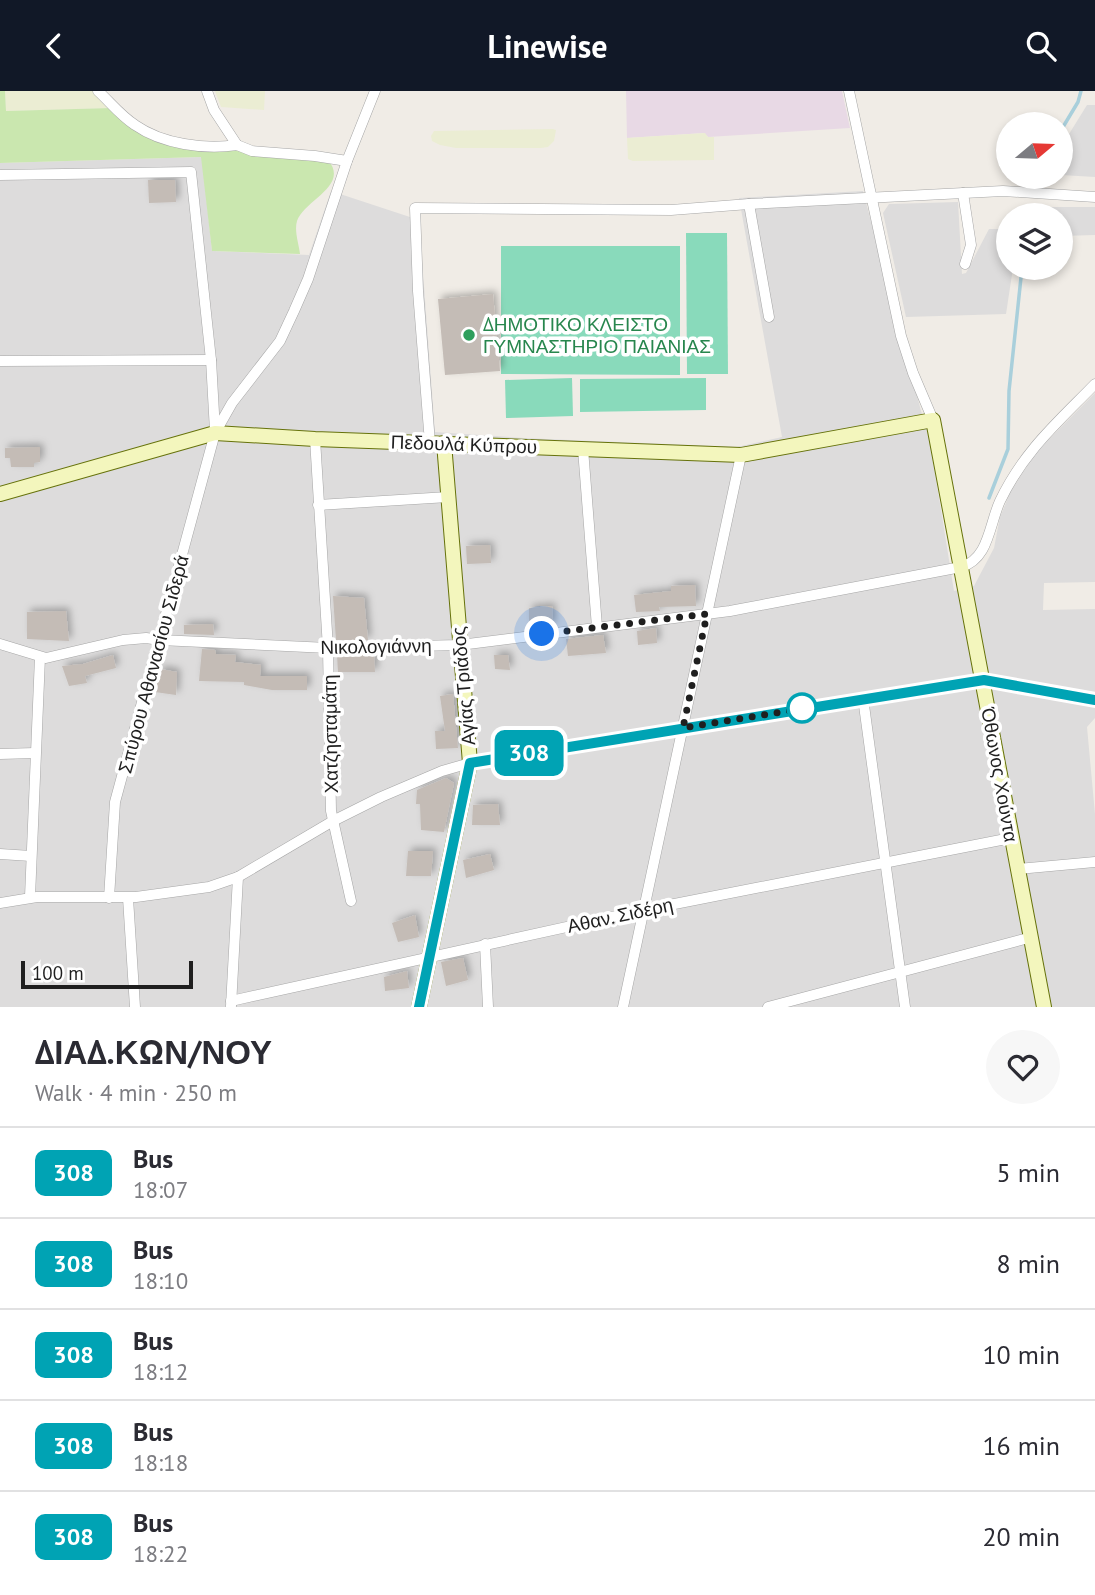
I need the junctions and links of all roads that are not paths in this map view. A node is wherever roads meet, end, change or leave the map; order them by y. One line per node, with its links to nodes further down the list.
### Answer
1 (98, 91): 5 (street)
2 (207, 91): 5 (street)
3 (375, 91): 6 (street)
4 (849, 91): 9 (street)
5 (237, 145): 6 (street)
6 (347, 161): 18 (street)
7 (0, 175): 14 (street)
8 (963, 193): 9 (street); 10 (street); 12 (street)
9 (870, 197): 11 (street); 17 (street)
10 (1095, 197)
11 (749, 204): 13 (street); 20 (street)
12 (965, 264)
13 (769, 317)
14 (211, 360): 15 (street); 18 (street)
15 (0, 361)
16 (1095, 384): 26 (street)
17 (933, 420): 22 (street, Πεδουλά Κύπρου); 26 (street, Όθωνος Χούντα)
18 (215, 433): 19 (street, Πεδουλά Κύπρου); 23 (street, Πεδουλά Κύπρου); 29 (street, Σπύρου Αθανασίου Σιδερά)
19 (315, 439): 20 (street, Πεδουλά Κύπρου); 25 (street, Χατζησταμάτη)
20 (437, 443): 21 (street, Πεδουλά Κύπρου); 24 (street, Αγίας Τριάδος)
21 (583, 449): 22 (street, Πεδουλά Κύπρου); 28 (street)
22 (741, 455): 27 (street)
23 (0, 494)
24 (448, 497): 25 (street); 31 (street, Αγίας Τριάδος)
25 (318, 505): 32 (street, Χατζησταμάτη)
26 (961, 567): 27 (street, Νικολογιάννη); 34 (street, Όθωνος Χούντα)
27 (707, 614): 28 (street, Νικολογιάννη); 37 (street)
28 (597, 627): 31 (street, Νικολογιάννη)
29 (160, 640): 32 (street, Νικολογιάννη); 33 (street, Νικολογιάννη); 50 (street, Σπύρου Αθανασίου Σιδερά)
30 (0, 644): 33 (street, Νικολογιάννη)
31 (460, 645): 32 (street, Νικολογιάννη); 40 (street, Αγίας Τριάδος)
32 (328, 648): 41 (street, Χατζησταμάτη)
33 (40, 657): 38 (street)
34 (984, 680): 35 (street); 36 (street); 42 (street, Όθωνος Χούντα)
35 (863, 698): 37 (street); 45 (street)
36 (1095, 700)
37 (683, 728): 40 (street); 54 (street)
38 (36, 753): 39 (street); 44 (street)
39 (0, 754)
40 (470, 763): 41 (street); 57 (street, Αγίας Τριάδος)
41 (333, 821): 48 (street); 52 (street, Χατζησταμάτη)
42 (1011, 838): 45 (street, Αθαν. Σιδέρη); 47 (street, Όθωνος Χούντα)
43 (0, 854): 44 (street)
44 (31, 856): 49 (street)
45 (886, 862): 54 (street, Αθαν. Σιδέρη); 58 (street)
46 (1095, 862): 47 (street)
47 (1018, 869): 55 (street, Όθωνος Χούντα)
48 (238, 877): 51 (street); 59 (street)
49 (30, 897): 50 (street); 53 (street)
50 (109, 898): 51 (street)
51 (128, 898): 60 (street)
52 (351, 901)
53 (0, 902)
54 (644, 910): 56 (street, Αθαν. Σιδέρη); 63 (street)
55 (1032, 937): 58 (street); 66 (street, Όθωνος Χούντα)
56 (485, 944): 57 (street, Αθαν. Σιδέρη); 62 (street)
57 (430, 956): 59 (street, Αθαν. Σιδέρη); 61 (street, Αγίας Τριάδος)
58 (900, 972): 64 (street); 65 (street)
59 (231, 1004)
60 (135, 1007)
61 (419, 1007)
62 (488, 1007)
63 (623, 1007)
64 (768, 1007)
65 (905, 1007)
66 (1045, 1007)

